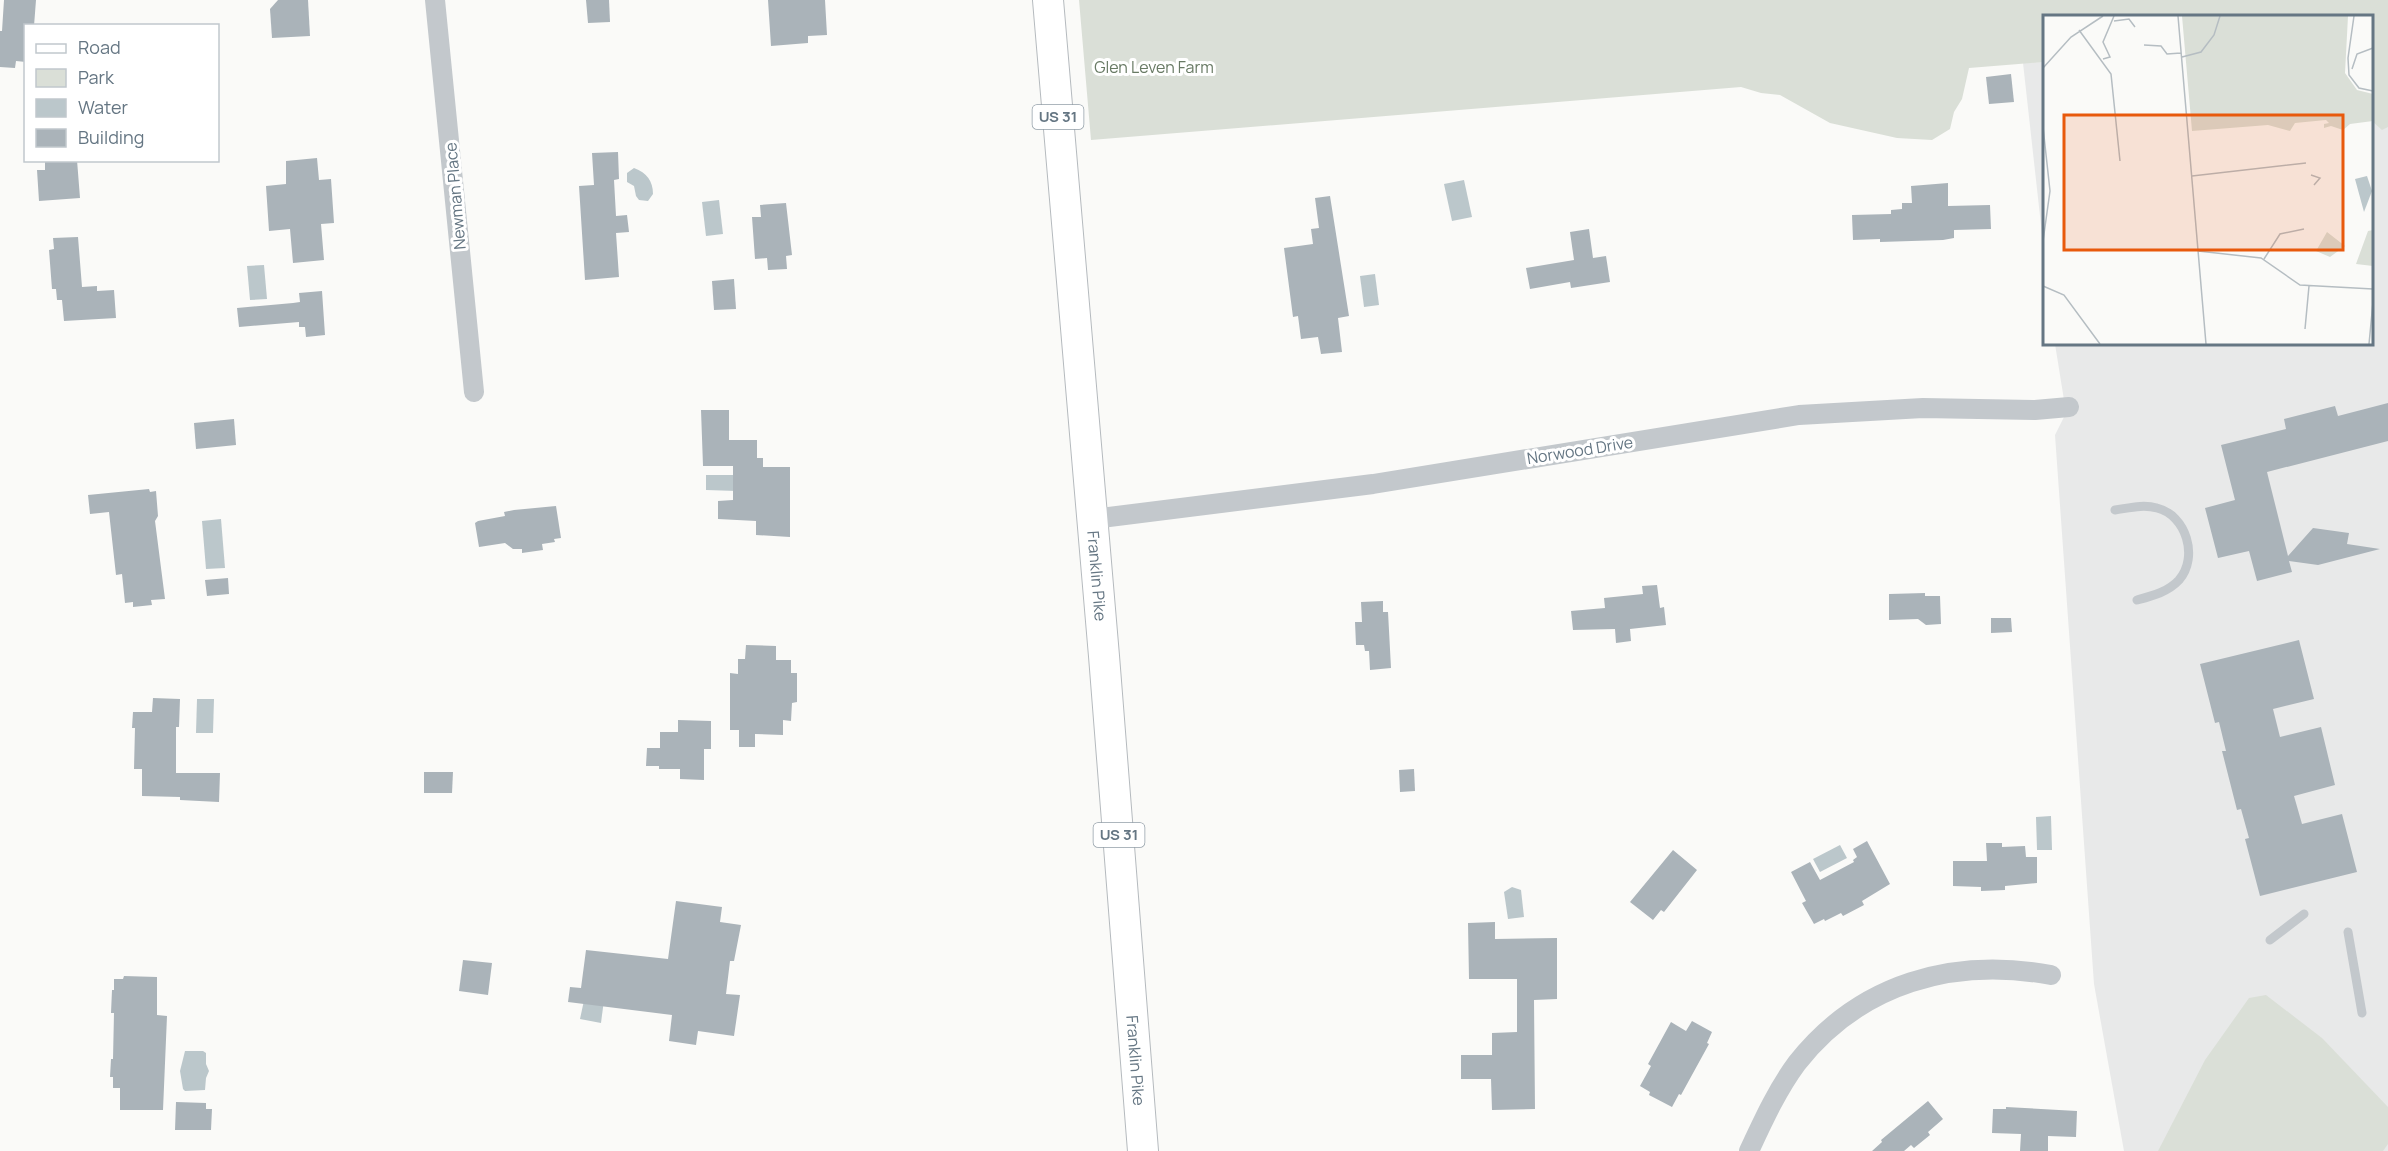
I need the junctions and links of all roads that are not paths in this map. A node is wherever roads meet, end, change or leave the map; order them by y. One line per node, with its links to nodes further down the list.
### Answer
1 (435, 0): 3 (street, Newman Place)
2 (1048, 0): 6 (main road, Franklin Pike / US 31)
3 (474, 392)
4 (2069, 407): 6 (street, Norwood Drive)
5 (2115, 510): 7 (lane)
6 (1093, 519): 13 (main road, Franklin Pike / US 31)
7 (2137, 600)
8 (2304, 914): 10 (lane)
9 (2348, 932): 12 (lane)
10 (2270, 940)
11 (2051, 975): 14 (street)
12 (2362, 1013)
13 (1143, 1151)
14 (1749, 1151)

